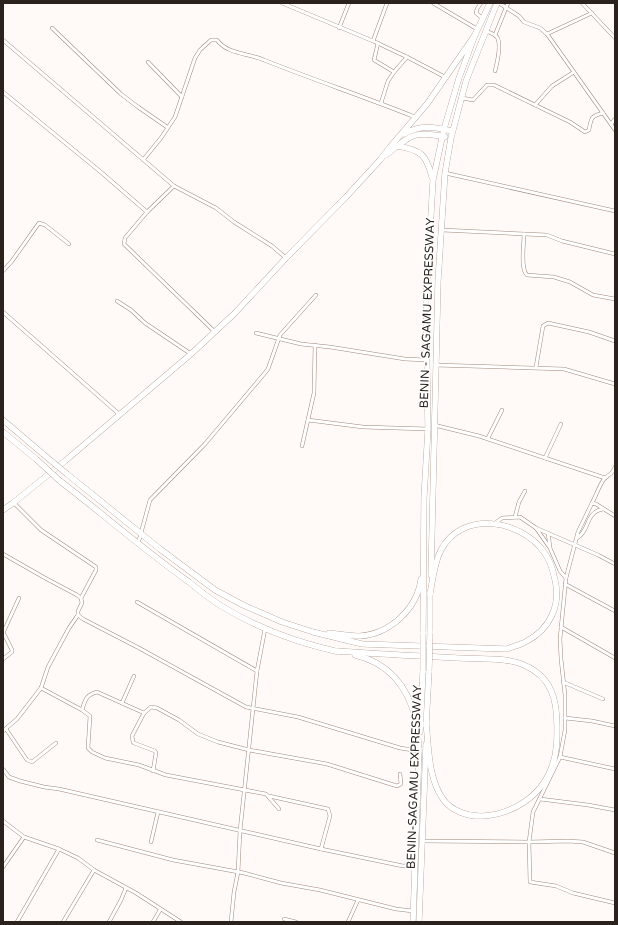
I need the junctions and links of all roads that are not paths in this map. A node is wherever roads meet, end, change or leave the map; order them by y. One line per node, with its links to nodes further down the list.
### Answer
1 (282, 3): 12 (street)
2 (292, 3): 12 (street)
3 (349, 3): 16 (street)
4 (387, 3): 23 (street)
5 (433, 3): 18 (street)
6 (481, 3): 14 (street)
7 (490, 3): 14 (highway)
8 (498, 3): 11 (street); 17 (highway, BENIN - SAGAMU EXPRESSWAY)
9 (508, 3): 11 (street)
10 (582, 3): 13 (street)
11 (506, 7): 19 (street); 20 (street)
12 (291, 8): 16 (street)
13 (592, 13): 19 (street); 21 (street)
14 (482, 18): 18 (highway)
15 (52, 28): 40 (street)
16 (339, 28): 23 (street)
17 (485, 30): 20 (street); 33 (highway, BENIN - SAGAMU EXPRESSWAY)
18 (476, 32): 30 (highway); 41 (highway)
19 (547, 34): 29 (street)
20 (495, 35): 27 (street)
21 (615, 38)
22 (3, 40): 48 (street)
23 (373, 41): 24 (street)
24 (378, 43): 25 (street); 28 (street)
25 (407, 57): 28 (street); 30 (street)
26 (148, 62): 32 (street)
27 (495, 71)
28 (394, 72): 34 (street)
29 (574, 72): 35 (street); 36 (street)
30 (445, 77): 37 (highway)
31 (3, 92): 53 (street)
32 (182, 97): 34 (street); 40 (street)
33 (461, 97): 35 (street); 43 (highway, BENIN - SAGAMU EXPRESSWAY)
34 (381, 104): 37 (street)
35 (535, 105): 36 (street)
36 (603, 112): 39 (street)
37 (416, 118): 44 (highway)
38 (615, 119): 39 (street)
39 (611, 124): 42 (street)
40 (167, 127): 48 (street)
41 (444, 129): 43 (highway); 44 (highway); 45 (highway)
42 (615, 130)
43 (452, 131): 46 (highway, BENIN - SAGAMU EXPRESSWAY)
44 (400, 136): 49 (highway)
45 (442, 136): 46 (highway); 47 (highway); 51 (highway)
46 (451, 138): 50 (highway, BENIN - SAGAMU EXPRESSWAY)
47 (397, 146): 49 (highway); 51 (highway)
48 (143, 160): 52 (street)
49 (380, 160): 59 (highway)
50 (445, 172): 54 (street); 55 (highway, BENIN - SAGAMU EXPRESSWAY)
51 (433, 180): 71 (highway)
52 (174, 186): 53 (street); 59 (street)
53 (147, 212): 65 (street)
54 (615, 212)
55 (441, 230): 56 (street); 72 (highway, BENIN - SAGAMU EXPRESSWAY)
56 (524, 234): 58 (street); 62 (street)
57 (69, 244): 60 (street)
58 (615, 254)
59 (286, 258): 65 (highway)
60 (3, 271)
61 (316, 295): 67 (street)
62 (615, 299)
63 (117, 301): 70 (street)
64 (3, 312): 76 (street)
65 (215, 332): 70 (highway)
66 (256, 333): 67 (street)
67 (278, 338): 69 (street); 98 (street)
68 (615, 341): 73 (street)
69 (315, 345): 71 (street); 78 (street)
70 (191, 354): 76 (highway)
71 (427, 360): 81 (highway)
72 (435, 365): 73 (street); 80 (highway, BENIN - SAGAMU EXPRESSWAY)
73 (536, 367): 74 (street)
74 (615, 384)
75 (502, 410): 83 (street)
76 (119, 414): 90 (highway)
77 (3, 420): 98 (highway, bridge)
78 (308, 420): 81 (street); 84 (street)
79 (561, 424): 85 (street)
80 (434, 425): 83 (street); 109 (highway, BENIN - SAGAMU EXPRESSWAY)
81 (428, 429): 104 (highway)
82 (3, 432): 101 (highway, bridge)
83 (488, 438): 85 (street)
84 (302, 446)
85 (545, 458): 88 (street)
86 (615, 467): 87 (street)
87 (614, 472): 88 (street)
88 (605, 478): 91 (street)
89 (525, 491): 95 (street)
90 (14, 503): 93 (highway); 111 (street)
91 (592, 503): 92 (street); 100 (street)
92 (603, 509): 94 (street); 100 (street)
93 (3, 510)
94 (615, 516)
95 (515, 517): 96 (street); 97 (street)
96 (494, 524): 109 (highway); 117 (highway)
97 (536, 528): 99 (street); 103 (street)
98 (141, 533): 101 (street); 117 (highway)
99 (548, 533): 102 (street); 103 (street)
100 (577, 538): 102 (street)
101 (138, 544): 116 (highway)
102 (575, 545): 106 (street); 107 (street)
103 (550, 548): 107 (street)
104 (424, 549): 117 (highway); 119 (highway)
105 (3, 554): 111 (street)
106 (615, 564)
107 (566, 578): 108 (street)
108 (565, 584): 113 (street); 115 (street)
109 (430, 594): 119 (highway, BENIN - SAGAMU EXPRESSWAY)
110 (19, 598): 118 (street)
111 (81, 598): 114 (street)
112 (136, 602): 123 (street)
113 (615, 611)
114 (78, 615): 127 (street); 130 (street)
115 (561, 627): 121 (street); 126 (street)
116 (265, 629): 120 (highway); 123 (street)
117 (312, 632)
118 (3, 633): 122 (street)
119 (426, 634): 124 (highway, bridge)
120 (337, 651): 134 (highway); 139 (highway)
121 (615, 658)
122 (3, 660)
123 (257, 670): 130 (street)
124 (426, 671): 134 (highway, BENIN-SAGAMU EXPRESSWAY); 139 (highway)
125 (134, 676): 129 (street)
126 (563, 682): 128 (street); 133 (street)
127 (40, 688): 131 (street); 136 (street)
128 (603, 699)
129 (122, 703): 131 (street); 132 (street)
130 (253, 708): 138 (street); 139 (street)
131 (82, 710): 143 (street)
132 (144, 713): 138 (street); 143 (street)
133 (565, 718): 135 (street); 140 (street)
134 (426, 723): 155 (highway, BENIN-SAGAMU EXPRESSWAY)
135 (615, 726)
136 (5, 730): 137 (street)
137 (56, 743)
138 (249, 750): 144 (street); 145 (street)
139 (419, 751): 161 (highway)
140 (560, 757): 142 (street); 147 (street)
141 (3, 769): 150 (street)
142 (615, 769)
143 (153, 771): 145 (street)
144 (400, 774)
145 (244, 790): 146 (street); 152 (street)
146 (269, 796): 148 (street); 159 (street)
147 (540, 799): 149 (street); 157 (street)
148 (279, 809)
149 (615, 810)
150 (158, 812): 152 (street); 156 (street)
151 (3, 821): 153 (street)
152 (240, 831): 159 (street); 164 (street)
153 (24, 837): 158 (street); 162 (street)
154 (97, 840): 164 (street)
155 (423, 841): 157 (street); 180 (highway, BENIN-SAGAMU EXPRESSWAY)
156 (151, 842)
157 (529, 842): 160 (street); 167 (street)
158 (59, 849): 163 (street); 171 (street)
159 (321, 849): 161 (street)
160 (615, 853)
161 (415, 865): 169 (highway)
162 (3, 867)
163 (94, 870): 165 (street); 172 (street)
164 (238, 872): 166 (street); 176 (street)
165 (126, 888): 168 (street); 173 (street)
166 (358, 900): 169 (street); 178 (street)
167 (615, 903)
168 (160, 910): 174 (street); 175 (street)
169 (413, 911): 179 (highway)
170 (284, 919): 177 (street)
171 (17, 922)
172 (63, 922)
173 (109, 922)
174 (153, 922)
175 (181, 922)
176 (231, 922)
177 (296, 922)
178 (348, 922)
179 (413, 922)
180 (419, 922)

